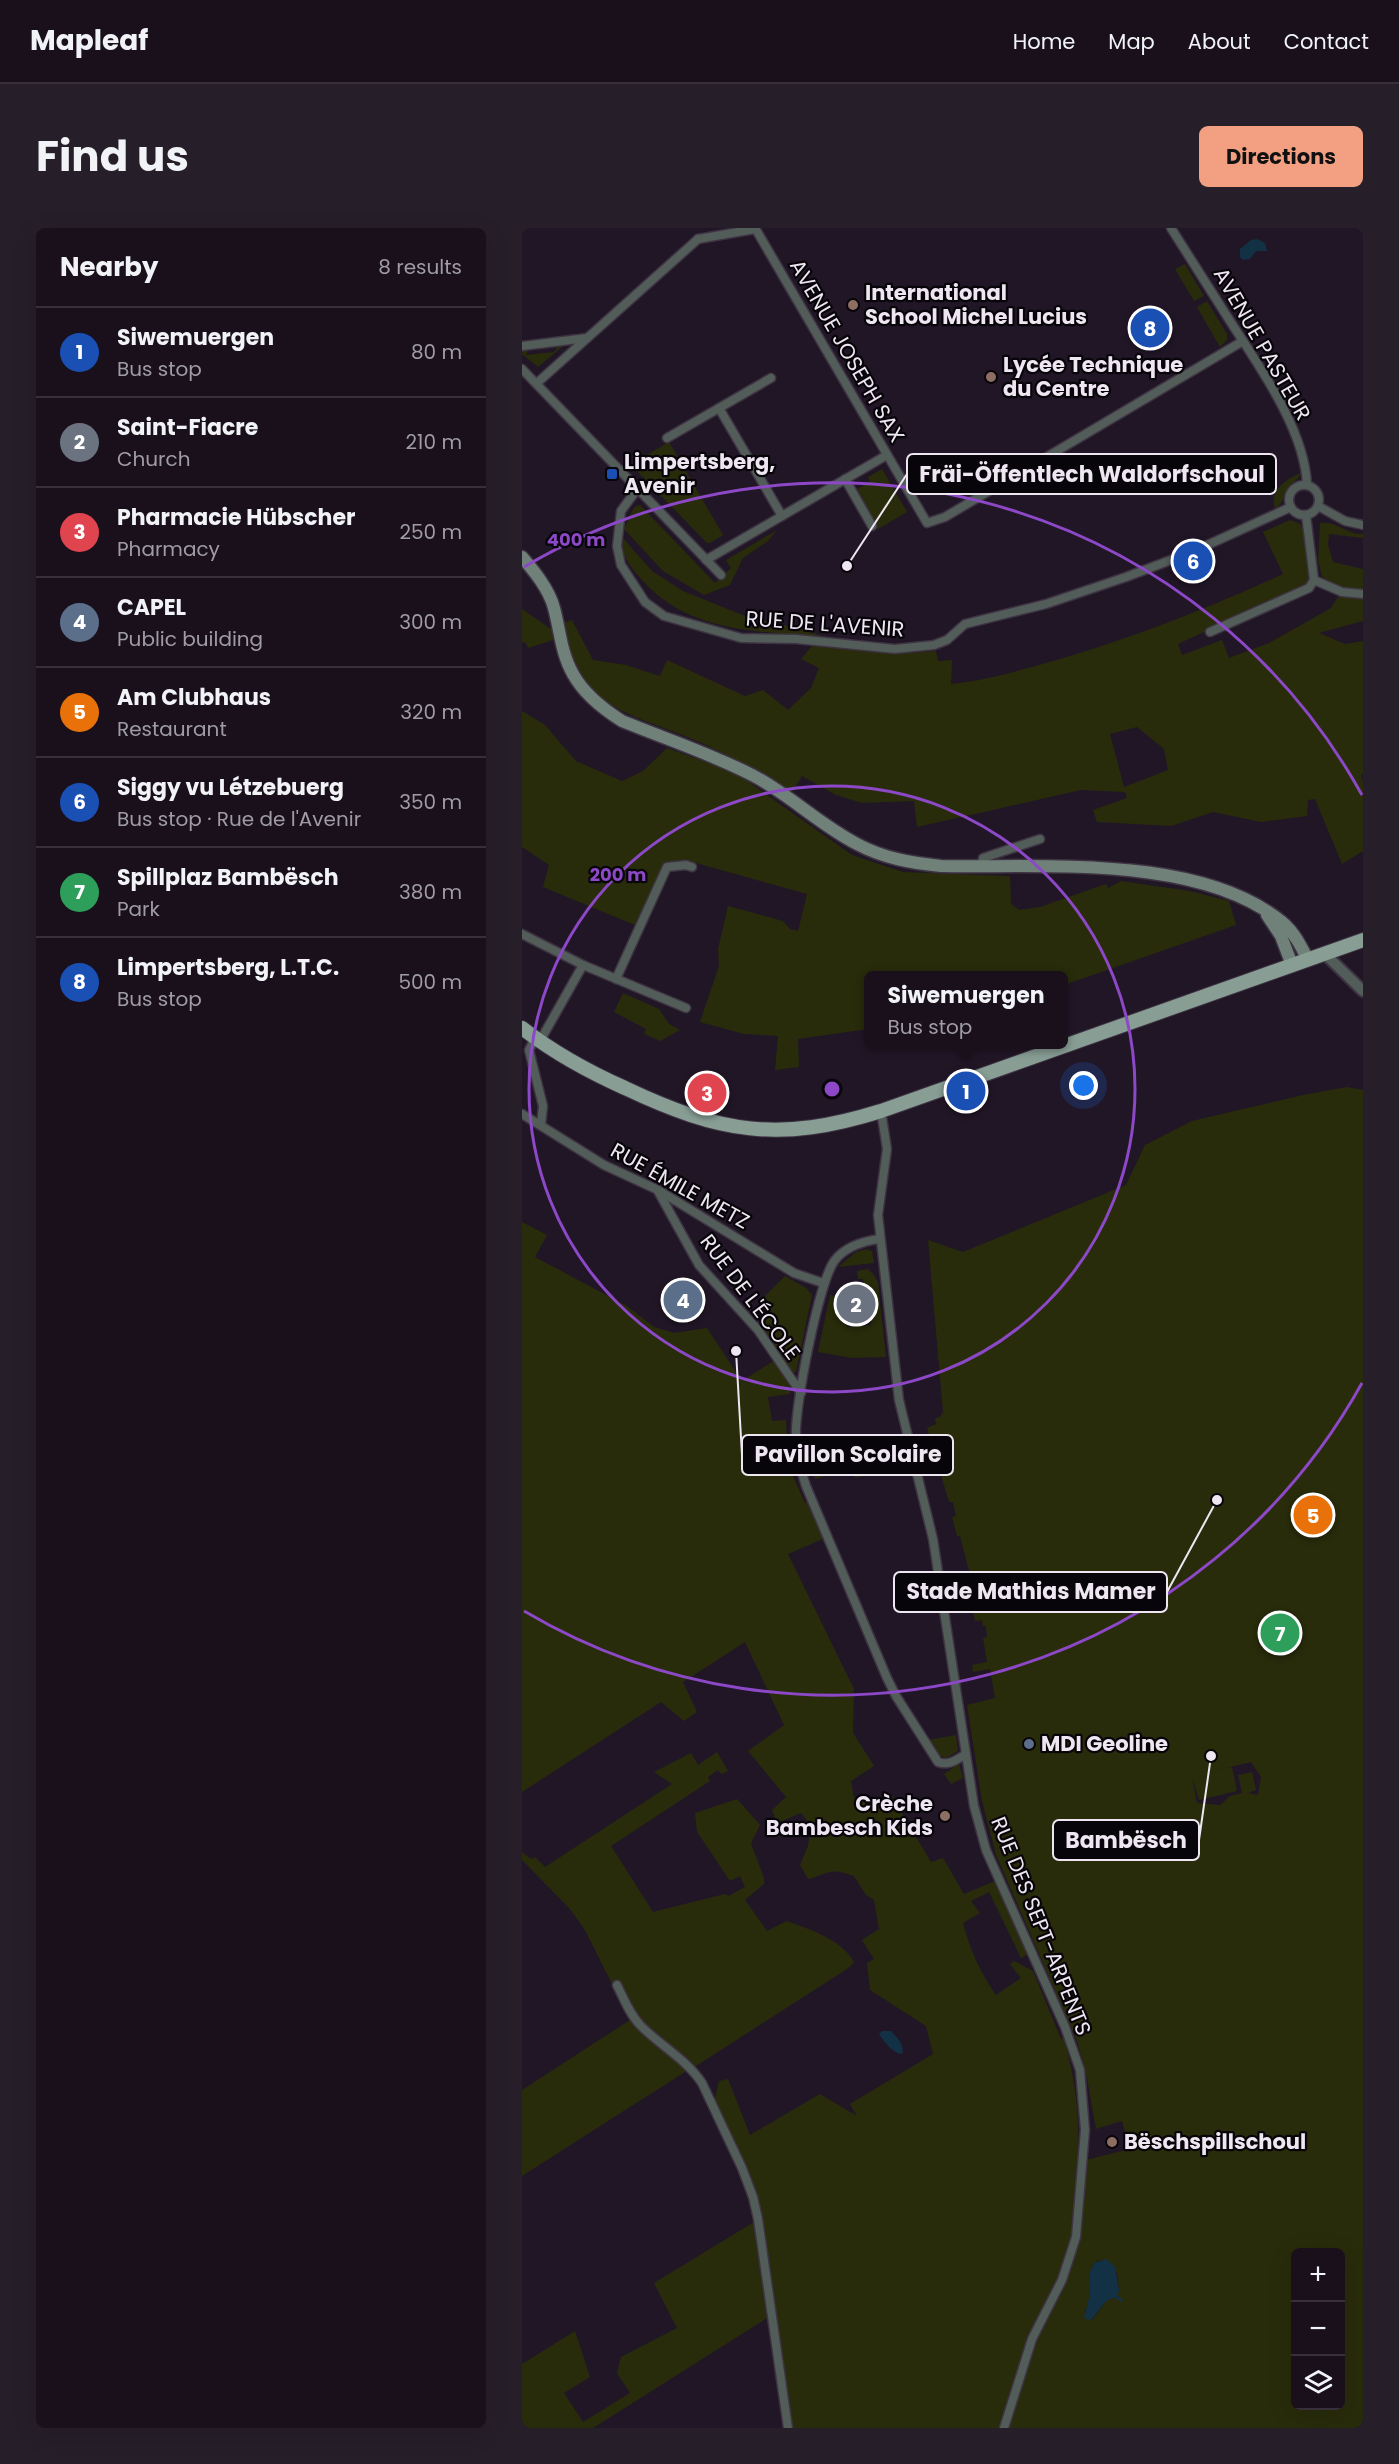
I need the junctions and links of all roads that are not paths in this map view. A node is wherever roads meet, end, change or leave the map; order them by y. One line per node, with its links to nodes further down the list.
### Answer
1 (696, 228): 4 (street)
2 (755, 228): 4 (street); 13 (street, AVENUE JOSEPH SAX)
3 (1171, 228): 6 (street, AVENUE PASTEUR)
4 (698, 239): 5 (street)
5 (587, 338): 7 (street); 10 (street)
6 (1243, 341): 13 (street, AVENUE JOSEPH SAX); 15 (street, AVENUE PASTEUR)
7 (522, 346)
8 (522, 369): 10 (street)
9 (771, 378): 11 (street)
10 (537, 383): 16 (street)
11 (719, 408): 12 (street); 20 (street)
12 (668, 438)
13 (887, 455): 14 (street)
14 (845, 479): 20 (street); 22 (street)
15 (1306, 485): 17 (street, AVENUE PASTEUR); 18 (street)
16 (638, 488): 18 (street, RUE DE L'AVENIR); 24 (street)
17 (1318, 506): 19 (street); 21 (street)
18 (1290, 507): 19 (street)
19 (1306, 515): 26 (street)
20 (782, 516): 24 (street)
21 (1363, 525)
22 (872, 526)
23 (522, 557): 31 (main road)
24 (706, 560): 25 (street)
25 (721, 575)
26 (1314, 580): 27 (street); 28 (street)
27 (1363, 594)
28 (1210, 632)
29 (1040, 839): 31 (street)
30 (692, 867): 39 (street)
31 (981, 867): 32 (main road)
32 (1265, 911): 36 (main road); 38 (main road)
33 (522, 934): 37 (street)
34 (1363, 940): 35 (main road)
35 (1325, 954): 36 (main road); 40 (street)
36 (1308, 960): 38 (main road)
37 (583, 965): 39 (street); 43 (street)
38 (1292, 965): 44 (main road)
39 (616, 979): 41 (street)
40 (1363, 991)
41 (686, 1008)
42 (522, 1028): 43 (main road)
43 (537, 1040): 46 (main road); 48 (street)
44 (1068, 1045)
45 (1056, 1049): 46 (main road)
46 (881, 1111): 50 (street, RUE DES SEPT-ARPENTS)
47 (522, 1114): 48 (street, RUE ÉMILE METZ)
48 (541, 1125): 49 (street, RUE ÉMILE METZ)
49 (658, 1190): 51 (street, RUE ÉMILE METZ); 52 (street, RUE DE L'ÉCOLE)
50 (880, 1239): 51 (street); 53 (street, RUE DES SEPT-ARPENTS)
51 (823, 1283): 52 (street)
52 (801, 1393): 53 (street)
53 (966, 1754): 56 (street, RUE DES SEPT-ARPENTS)
54 (617, 1985): 55 (street)
55 (788, 2428)
56 (1004, 2428)

